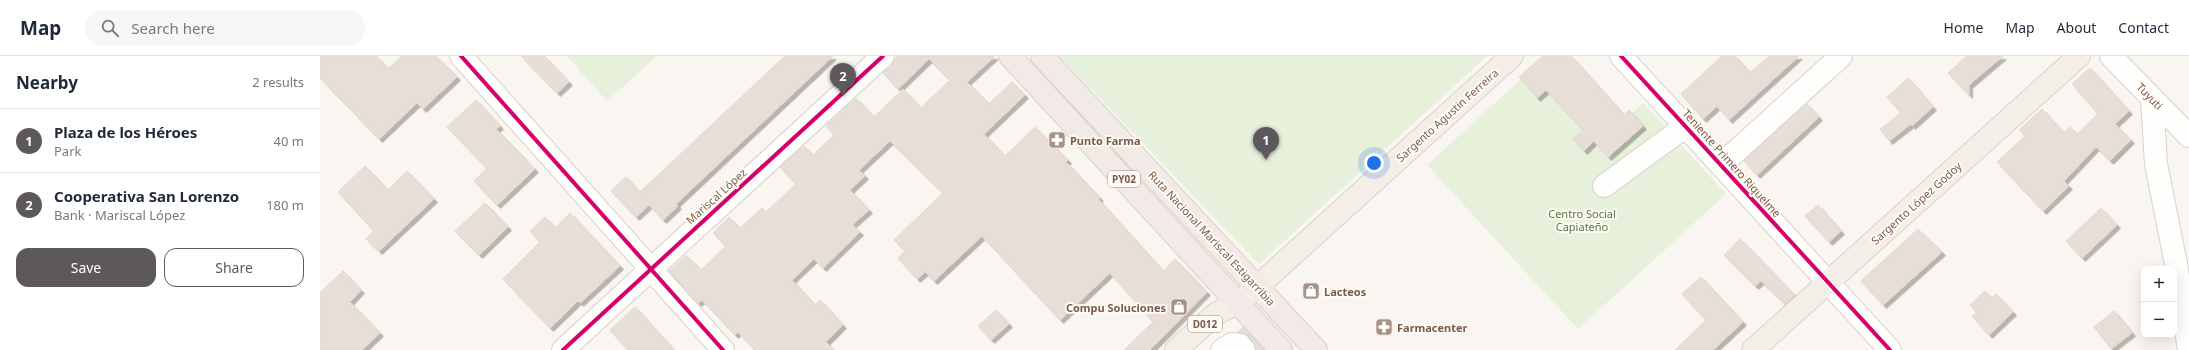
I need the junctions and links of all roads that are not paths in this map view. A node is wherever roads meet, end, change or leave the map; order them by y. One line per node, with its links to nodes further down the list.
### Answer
1 (461, 56): 15 (street)
2 (883, 56): 15 (street, Mariscal López)
3 (1010, 56): 18 (highway, PY02)
4 (1042, 56): 17 (highway, Ruta Nacional Mariscal Estigarribia / PY02)
5 (1512, 56): 17 (main road, Sargento Agustin Ferreira)
6 (1622, 56): 11 (street, Teniente Primero Riquelme)
7 (1841, 56): 13 (street)
8 (2078, 56): 16 (main road, Sargento López Godoy)
9 (2111, 56): 10 (street, Tuyuti)
10 (2152, 98): 12 (street, Tuyuti); 29 (street)
11 (1686, 126): 13 (street, Teniente Primero Riquelme); 14 (street)
12 (2189, 136)
13 (1721, 165): 16 (street, Teniente Primero Riquelme)
14 (1604, 186)
15 (650, 269): 19 (street, Mariscal López); 20 (street)
16 (1828, 282): 27 (main road, Sargento López Godoy); 28 (street, Teniente Primero Riquelme)
17 (1257, 287): 18 (main road, Sargento Agustin Ferreira); 26 (highway, Ruta Nacional Mariscal Estigarribia / PY02)
18 (1238, 303): 21 (main road, D012); 22 (main road, D012); 25 (highway, PY02)
19 (563, 350)
20 (723, 350)
21 (1176, 350)
22 (1196, 350)
23 (1222, 350): 24 (street)
24 (1244, 350)
25 (1281, 350)
26 (1316, 350)
27 (1753, 350)
28 (1890, 350)
29 (2189, 350)

